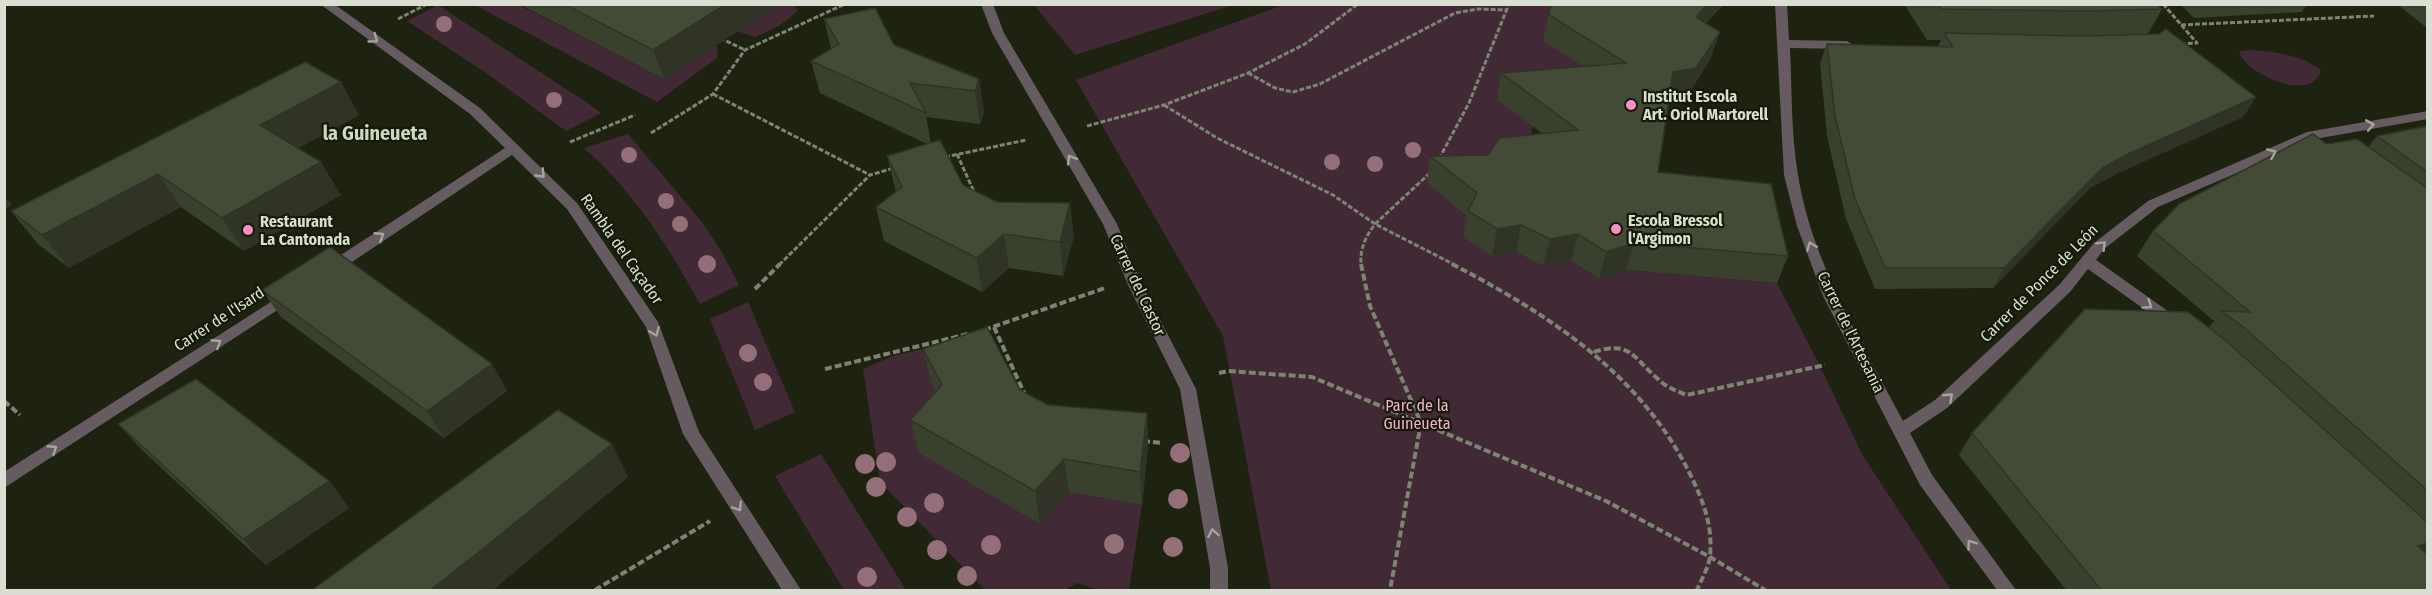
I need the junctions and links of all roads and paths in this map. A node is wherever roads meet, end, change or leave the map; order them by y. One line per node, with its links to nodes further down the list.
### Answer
1 (327, 4): 28 (street, Rambla del Caçador, one-way to 28)
2 (427, 4): 11 (path)
3 (845, 4): 17 (path)
4 (987, 4): 59 (street, Carrer del Castor, one-way to 4)
5 (1358, 4): 18 (path)
6 (1509, 4): 9 (path)
7 (1781, 4): 14 (street, Carrer de l'Artesania)
8 (2163, 4): 12 (path)
9 (1507, 10): 18 (path); 35 (path)
10 (2374, 16): 12 (path)
11 (396, 20)
12 (2181, 25): 16 (path)
13 (713, 34): 17 (path)
14 (1784, 44): 15 (street); 51 (street, Carrer de l'Artesania, one-way to 14)
15 (1861, 45)
16 (2177, 45)
17 (745, 50): 19 (path)
18 (1248, 74): 20 (path)
19 (713, 94): 24 (path); 33 (path)
20 (1164, 105): 23 (path); 35 (path)
21 (635, 115): 27 (path)
22 (2427, 115): 25 (street, Carrer de Ponce de León, one-way to 22)
23 (1086, 126)
24 (651, 133)
25 (2312, 135): 29 (street); 36 (street, Carrer de Ponce de León, one-way to 25)
26 (1032, 139): 30 (path)
27 (570, 142)
28 (514, 148): 54 (street, Carrer de l'Isard, one-way to 28); 58 (street, Rambla del Caçador, one-way to 58)
29 (2331, 149)
30 (957, 154): 31 (path); 34 (path)
31 (936, 158)
32 (904, 165): 33 (path)
33 (870, 175): 38 (path)
34 (978, 202)
35 (1375, 224): 43 (path); 50 (path)
36 (2088, 262): 42 (street, one-way to 42); 51 (street, Carrer de Ponce de León, one-way to 36)
37 (1105, 288): 39 (path)
38 (755, 289)
39 (994, 327): 40 (path); 48 (path)
40 (983, 330)
41 (972, 333): 45 (path)
42 (2191, 336)
43 (1594, 352): 44 (path); 56 (path)
44 (1825, 364)
45 (825, 369)
46 (1219, 373): 50 (path)
47 (4, 401): 49 (path)
48 (1028, 401)
49 (20, 415)
50 (1421, 423): 56 (path); 60 (path)
51 (1901, 431): 63 (street, Carrer de l'Artesania, one-way to 51)
52 (1141, 440): 53 (path)
53 (1163, 443)
54 (4, 481)
55 (710, 521): 57 (path)
56 (1710, 557): 61 (path); 62 (path)
57 (595, 591)
58 (792, 591)
59 (1219, 591)
60 (1390, 591)
61 (1697, 591)
62 (1765, 591)
63 (2007, 591)

